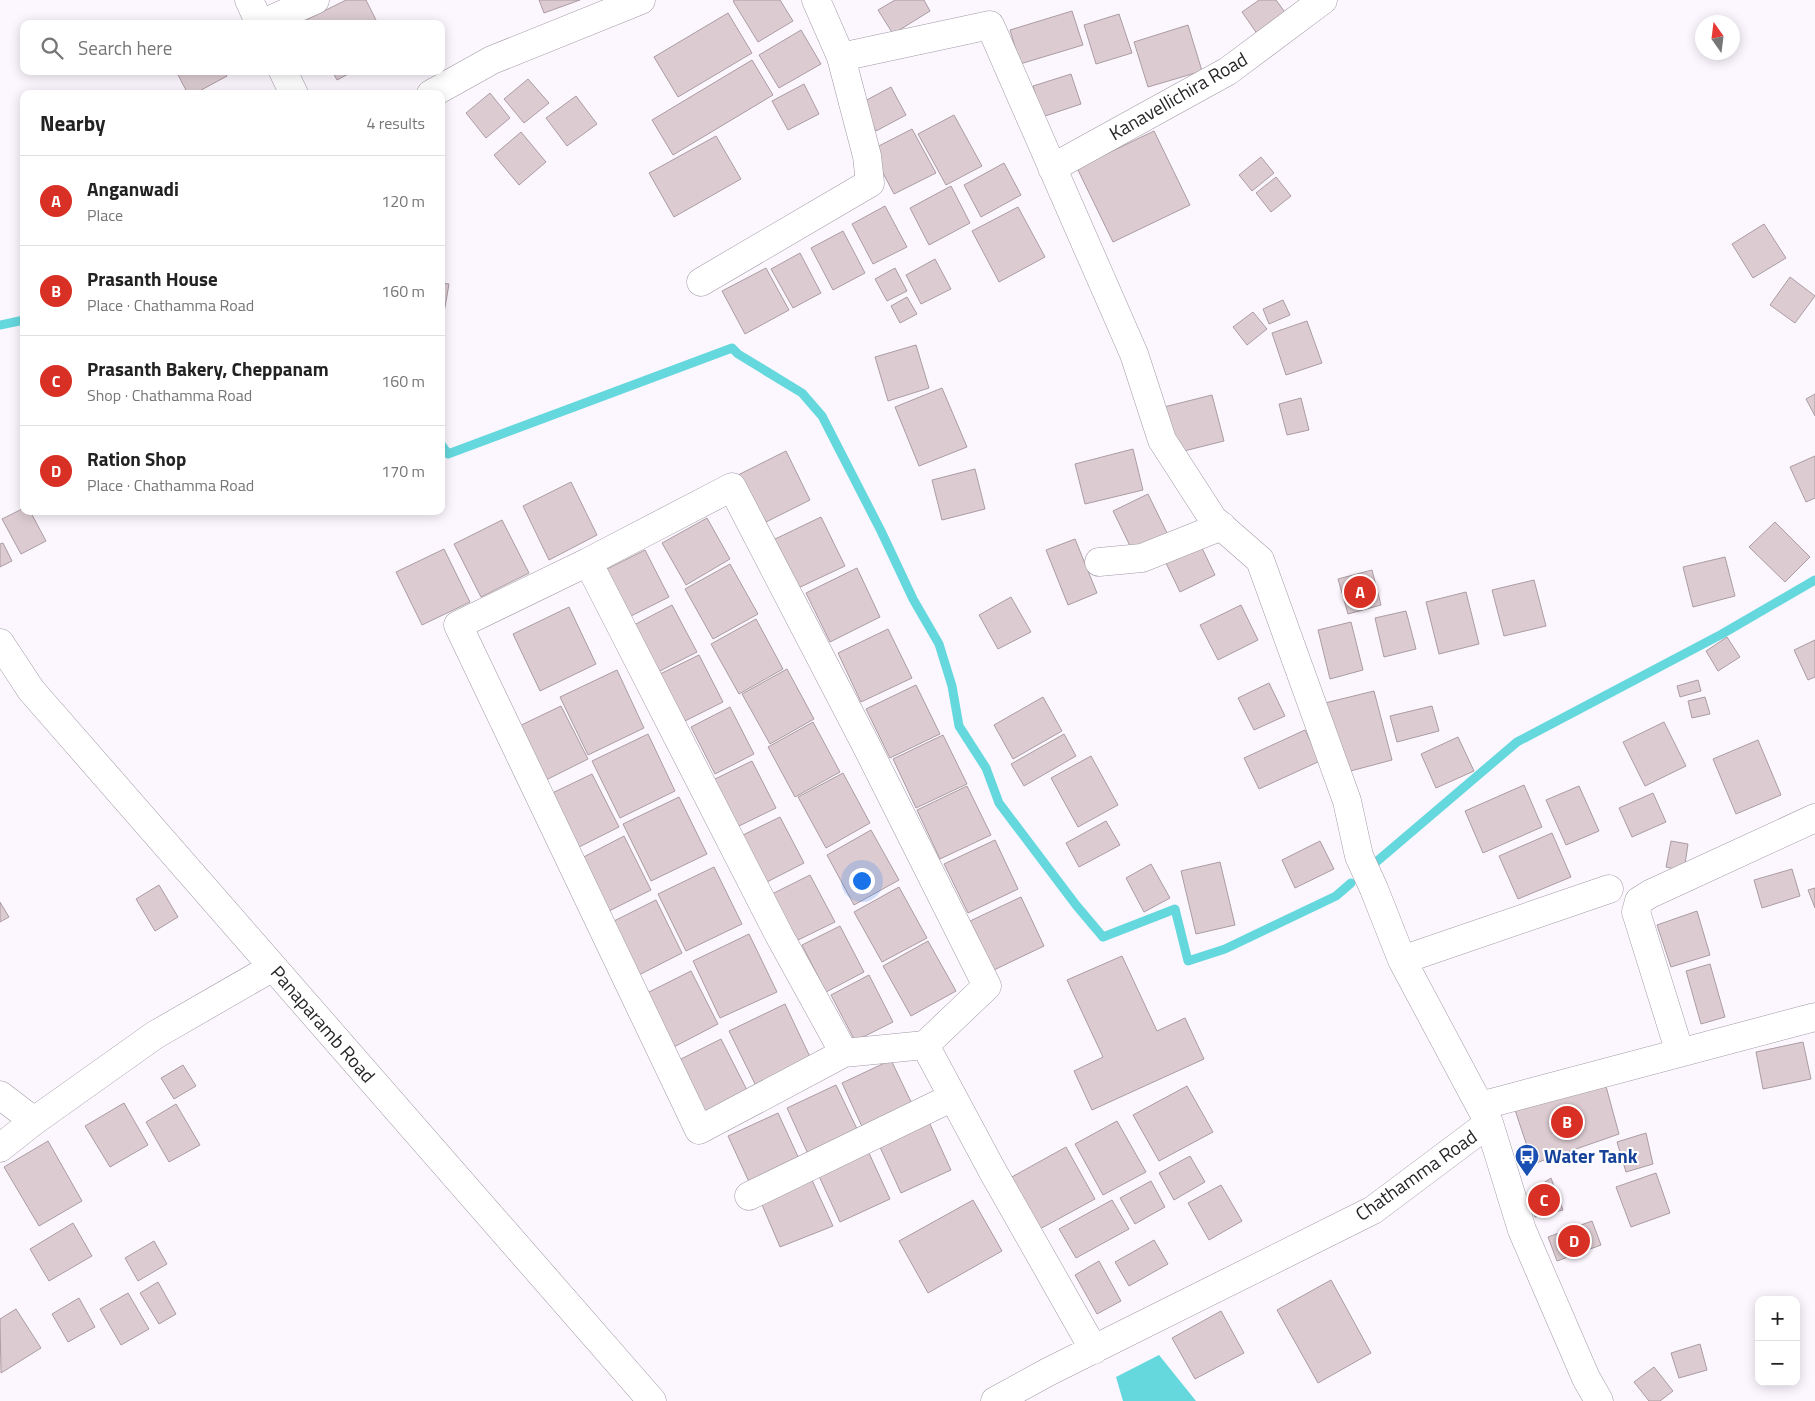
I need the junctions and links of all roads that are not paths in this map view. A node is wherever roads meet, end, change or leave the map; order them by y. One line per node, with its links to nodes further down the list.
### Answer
1 (250, 0): 6 (street)
2 (315, 0): 7 (street)
3 (641, 0): 11 (street)
4 (816, 0): 8 (street)
5 (1323, 0): 12 (street, Kanavellichira Road)
6 (259, 20)
7 (270, 20)
8 (841, 56): 12 (street); 13 (street)
9 (285, 75): 10 (street)
10 (292, 90)
11 (438, 90)
12 (1052, 168): 14 (street)
13 (701, 282)
14 (1222, 526): 16 (street); 20 (street)
15 (588, 562): 23 (street); 24 (street); 24 (street)
16 (1099, 562)
17 (0, 643): 21 (street, Panaparamb Road)
18 (1815, 818): 25 (street)
19 (1609, 888): 20 (street)
20 (1402, 960): 28 (street)
21 (273, 967): 29 (street); 34 (street, Panaparamb Road)
22 (1815, 1017): 25 (street)
23 (925, 1045): 24 (street); 27 (street)
24 (844, 1053)
25 (1680, 1053): 28 (street)
26 (0, 1095): 29 (street)
27 (953, 1097): 31 (street); 32 (street)
28 (1484, 1114): 32 (street, Chathamma Road); 36 (street, Chathamma Road)
29 (34, 1121): 30 (street)
30 (0, 1148)
31 (749, 1196)
32 (1094, 1350): 33 (street, Chathamma Road)
33 (1028, 1393): 35 (street, Chathamma Road)
34 (652, 1401)
35 (995, 1401)
36 (1599, 1401)

